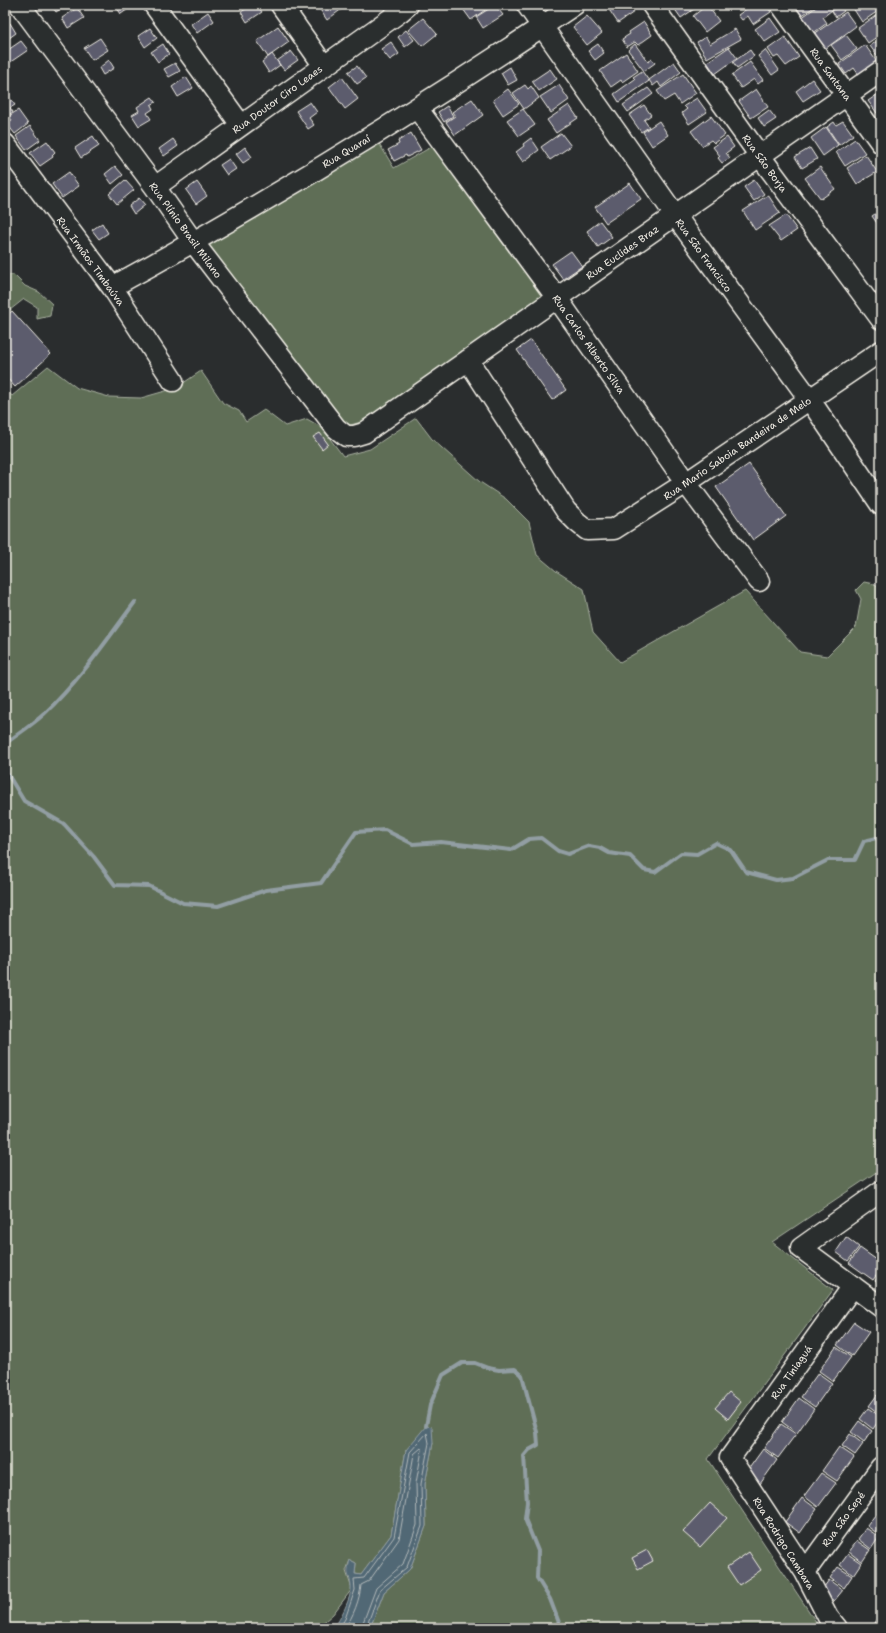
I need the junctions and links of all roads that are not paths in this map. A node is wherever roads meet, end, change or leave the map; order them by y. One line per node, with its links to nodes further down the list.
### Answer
1 (20, 5): 18 (street, Rua Plínio Brasil Milano)
2 (154, 5): 14 (street)
3 (281, 5): 10 (street)
4 (527, 5): 9 (street, Rua São Francisco)
5 (574, 5): 9 (street, Rua Quaraí)
6 (652, 5): 17 (street, Rua São Borja)
7 (781, 5): 12 (street, Rua Santana)
8 (404, 9): 10 (street, Rua Doutor Ciro Leaes)
9 (542, 27): 13 (street, Rua Quaraí); 19 (street, Rua São Francisco)
10 (324, 66): 14 (street, Rua Doutor Ciro Leaes)
11 (881, 71): 12 (street, Rua Euclides Braz)
12 (847, 95): 15 (street, Rua Santana); 17 (street, Rua Euclides Braz)
13 (417, 108): 20 (street, Rua Quaraí); 22 (street, Rua Carlos Alberto Silva)
14 (241, 125): 18 (street, Rua Doutor Ciro Leaes)
15 (881, 143)
16 (5, 144): 21 (street, Rua Irmãos Timbaúva)
17 (760, 156): 19 (street, Rua Euclides Braz); 23 (street, Rua São Borja)
18 (155, 187): 20 (street, Rua Plínio Brasil Milano)
19 (675, 215): 22 (street, Rua Euclides Braz); 27 (street, Rua São Francisco)
20 (194, 243): 21 (street, Rua Quaraí); 28 (street, Rua Plínio Brasil Milano)
21 (112, 288): 26 (street, Rua Irmãos Timbaúva)
22 (557, 298): 25 (street, Rua Euclides Braz); 29 (street, Rua Carlos Alberto Silva)
23 (881, 319)
24 (881, 351): 27 (street, Rua Mario Saboia Bandeira de Melo)
25 (468, 360): 28 (street, Rua Euclides Braz); 29 (street, Rua Mario Saboia Bandeira de Melo)
26 (173, 381)
27 (810, 400): 29 (street, Rua Mario Saboia Bandeira de Melo); 30 (street, Rua São Francisco)
28 (364, 433)
29 (686, 483): 31 (street, Rua Carlos Alberto Silva)
30 (881, 505)
31 (759, 581)
32 (881, 1191): 33 (street)
33 (852, 1286): 34 (street); 35 (street, Rua Tiniaguá)
34 (881, 1307)
35 (730, 1458): 37 (street, Rua Rodrigo Cambara)
36 (881, 1467): 37 (street, Rua São Sepé)
37 (804, 1572): 38 (street, Rua Rodrigo Cambara)
38 (838, 1628)

